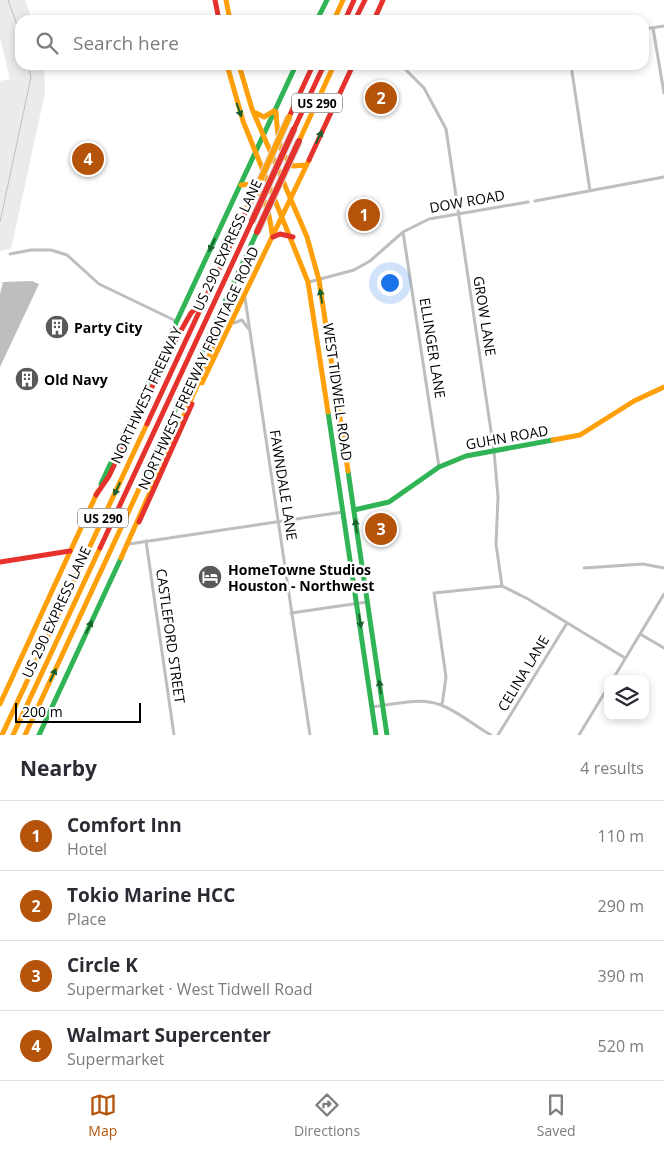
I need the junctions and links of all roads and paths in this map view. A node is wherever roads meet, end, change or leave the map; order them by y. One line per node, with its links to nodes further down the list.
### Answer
1 (215, 0): 8 (main road)
2 (226, 0): 9 (main road)
3 (327, 0): 10 (main road)
4 (343, 0): 11 (main road)
5 (354, 0): 12 (main road)
6 (365, 0): 13 (main road)
7 (383, 0): 14 (main road)
8 (217, 15)
9 (229, 15)
10 (320, 15)
11 (336, 15)
12 (347, 15)
13 (358, 15)
14 (376, 15)
15 (664, 26): 17 (street)
16 (649, 28): 17 (street)
17 (653, 28): 29 (street)
18 (228, 70): 28 (main road, WEST TIDWELL ROAD)
19 (240, 70): 27 (main road, WEST TIDWELL ROAD)
20 (294, 70): 30 (main road)
21 (311, 70): 51 (main road, NORTHWEST FREEWAY / US 290, bridge)
22 (322, 70): 92 (main road, US 290 EXPRESS LANE, bridge)
23 (332, 70): 50 (main road, US 290, bridge)
24 (351, 70): 34 (main road, NORTHWEST FREEWAY FRONTAGE ROAD, one-way to 24)
25 (406, 70): 41 (street, GROW LANE)
26 (572, 70): 37 (street)
27 (242, 77): 28 (main road); 31 (main road, WEST TIDWELL ROAD)
28 (230, 80): 33 (main road, WEST TIDWELL ROAD, one-way to 33)
29 (664, 93)
30 (276, 109): 31 (main road); 32 (main road); 34 (main road)
31 (252, 110): 32 (main road, WEST TIDWELL ROAD)
32 (264, 136): 33 (main road); 38 (main road, WEST TIDWELL ROAD)
33 (255, 153): 36 (main road); 42 (main road, WEST TIDWELL ROAD)
34 (306, 164): 38 (main road, NORTHWEST FREEWAY FRONTAGE ROAD)
35 (664, 177): 37 (street)
36 (240, 185): 44 (main road); 52 (main road, one-way to 52)
37 (590, 191): 39 (street)
38 (290, 196): 42 (main road, NORTHWEST FREEWAY FRONTAGE ROAD); 47 (main road, WEST TIDWELL ROAD)
39 (535, 201)
40 (528, 202): 41 (street, DOW ROAD)
41 (458, 213): 43 (street, DOW ROAD); 60 (street, GROW LANE)
42 (283, 214): 44 (main road, NORTHWEST FREEWAY FRONTAGE ROAD); 45 (main road, WEST TIDWELL ROAD)
43 (403, 232): 47 (street, DOW ROAD); 61 (street, ELLINGER LANE)
44 (272, 237): 45 (main road); 49 (main road, NORTHWEST FREEWAY FRONTAGE ROAD)
45 (293, 237): 48 (main road, WEST TIDWELL ROAD)
46 (10, 254): 52 (street)
47 (319, 280): 48 (street, DOW ROAD); 56 (main road, WEST TIDWELL ROAD, one-way to 47)
48 (308, 282): 55 (main road, WEST TIDWELL ROAD)
49 (245, 296): 53 (main road, NORTHWEST FREEWAY FRONTAGE ROAD); 54 (street, FAWNDALE LANE)
50 (225, 301): 69 (main road); 93 (main road, US 290, one-way to 50)
51 (204, 302): 62 (main road); 91 (main road, NORTHWEST FREEWAY / US 290, one-way to 91)
52 (176, 321): 62 (main road)
53 (232, 324): 54 (street); 67 (main road, NORTHWEST FREEWAY FRONTAGE ROAD)
54 (248, 328): 65 (street, FAWNDALE LANE)
55 (320, 356): 56 (main road); 59 (main road, WEST TIDWELL ROAD)
56 (330, 356): 58 (main road, WEST TIDWELL ROAD)
57 (664, 387): 60 (main road, GUHN ROAD)
58 (342, 433): 59 (main road); 63 (main road, WEST TIDWELL ROAD)
59 (332, 435): 64 (main road, WEST TIDWELL ROAD)
60 (494, 450): 61 (main road, GUHN ROAD); 73 (street, GROW LANE)
61 (440, 467): 63 (main road, GUHN ROAD)
62 (96, 495): 68 (main road)
63 (354, 510): 75 (main road, WEST TIDWELL ROAD, one-way to 63)
64 (343, 512): 65 (street); 76 (main road, WEST TIDWELL ROAD)
65 (278, 521): 66 (street); 77 (street, FAWNDALE LANE)
66 (146, 541): 67 (street); 95 (street, CASTLEFORD STREET)
67 (129, 544): 69 (main road, NORTHWEST FREEWAY FRONTAGE ROAD)
68 (70, 551): 70 (main road); 86 (main road)
69 (121, 558): 94 (main road, NORTHWEST FREEWAY FRONTAGE ROAD, one-way to 69)
70 (0, 562)
71 (584, 568): 72 (street)
72 (664, 568)
73 (502, 586): 78 (street); 87 (street)
74 (664, 594): 79 (street)
75 (367, 602): 76 (street); 81 (main road, WEST TIDWELL ROAD)
76 (357, 603): 77 (street); 82 (main road, WEST TIDWELL ROAD, one-way to 82)
77 (291, 613): 96 (street, FAWNDALE LANE)
78 (567, 623): 83 (street); 100 (street, CELINA LANE)
79 (640, 634): 80 (street); 83 (street)
80 (664, 648)
81 (375, 655): 82 (main road); 88 (main road, WEST TIDWELL ROAD, one-way to 81)
82 (365, 656): 89 (main road, WEST TIDWELL ROAD)
83 (625, 658): 84 (street)
84 (615, 675)
85 (604, 695): 90 (street)
86 (0, 704)
87 (442, 705): 88 (street); 99 (street)
88 (382, 706): 89 (street); 98 (main road, WEST TIDWELL ROAD)
89 (372, 707): 97 (main road, WEST TIDWELL ROAD)
90 (581, 734)
91 (2, 735)
92 (13, 735)
93 (25, 735)
94 (39, 735)
95 (174, 735)
96 (310, 735)
97 (376, 735)
98 (387, 735)
99 (491, 735)
100 (498, 735)

